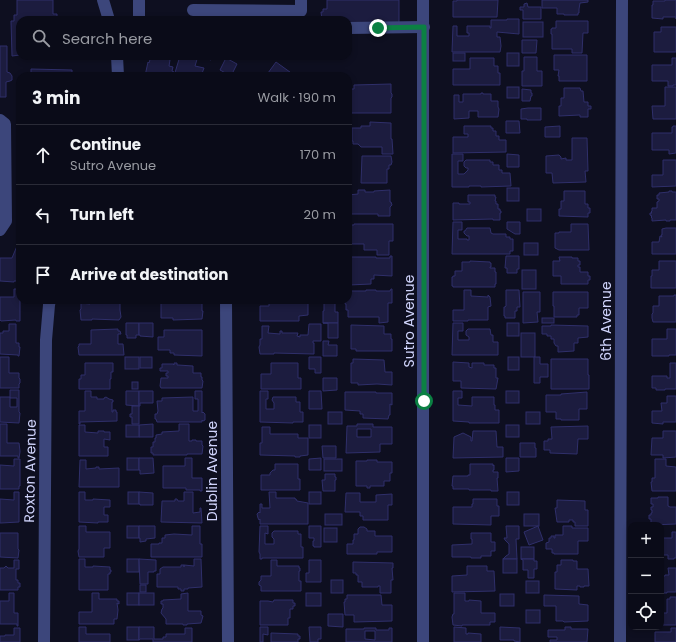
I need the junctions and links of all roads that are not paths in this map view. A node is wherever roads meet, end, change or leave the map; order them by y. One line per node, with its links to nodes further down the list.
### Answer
1 (103, 0): 7 (street)
2 (301, 0): 6 (street)
3 (423, 0): 9 (street, Sutro Avenue)
4 (622, 0): 20 (street, 6th Avenue)
5 (138, 2): 8 (street)
6 (193, 10)
7 (108, 16)
8 (138, 16)
9 (424, 27): 10 (street); 19 (street, Sutro Avenue)
10 (352, 28)
11 (117, 60): 12 (street)
12 (118, 72)
13 (0, 120): 14 (street)
14 (0, 230)
15 (49, 304): 17 (street, Roxton Avenue)
16 (226, 304): 18 (street, Dublin Avenue)
17 (44, 642)
18 (228, 642)
19 (423, 642)
20 (620, 642)

